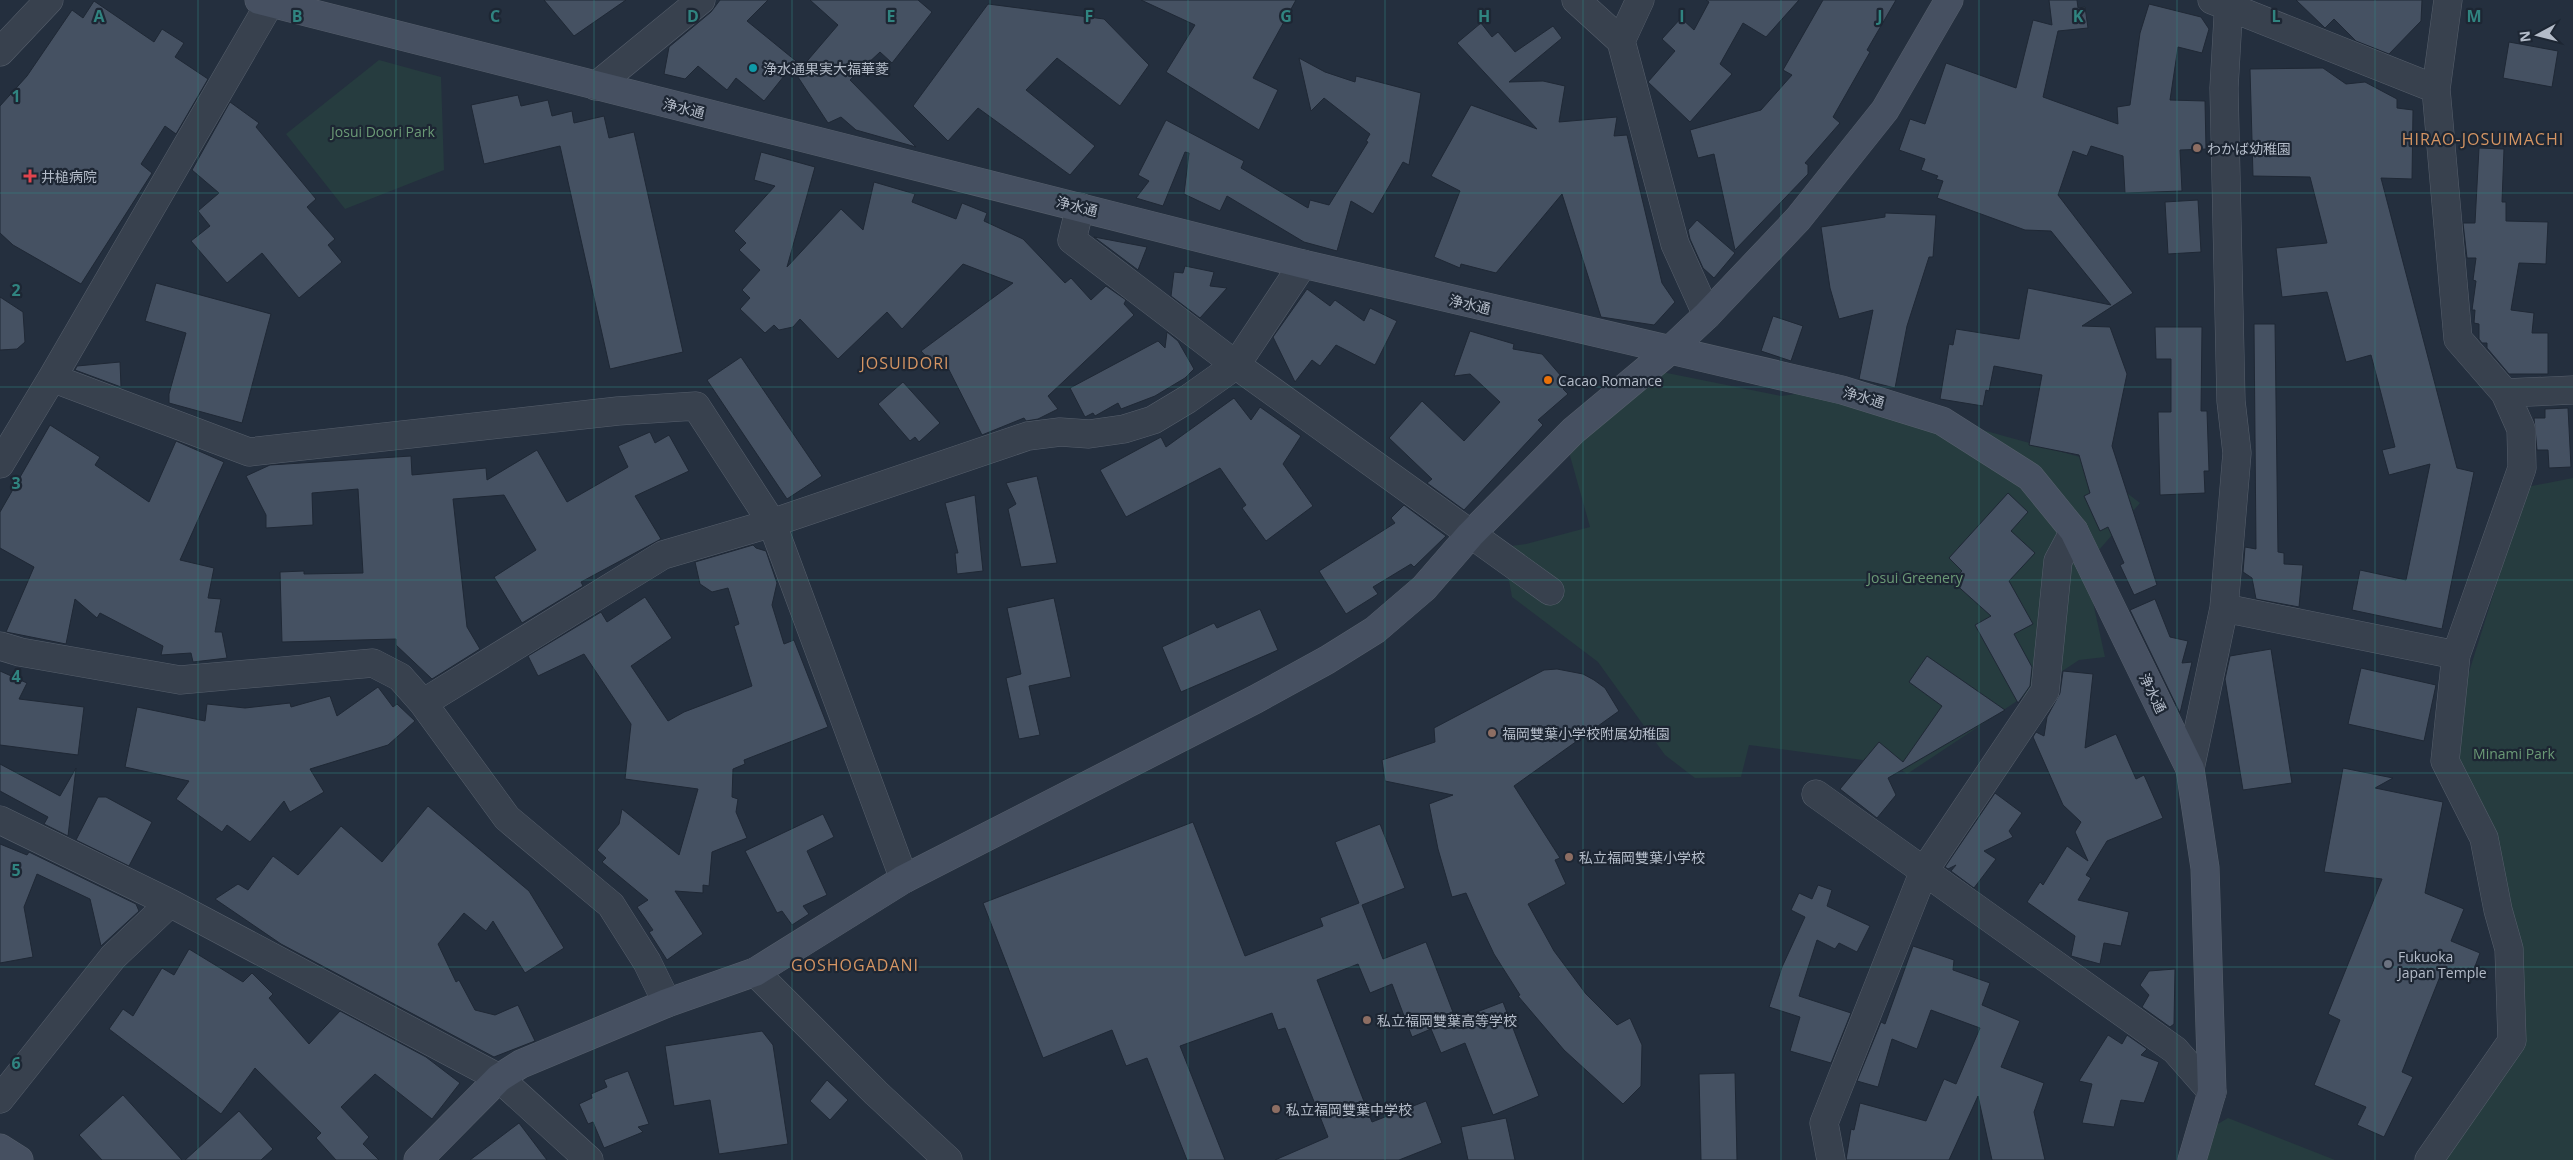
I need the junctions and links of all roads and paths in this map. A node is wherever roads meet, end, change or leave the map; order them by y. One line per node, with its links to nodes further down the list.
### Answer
1 (49, 0): 10 (street)
2 (701, 0): 11 (street)
3 (1576, 0): 9 (street)
4 (1640, 0): 9 (street)
5 (1949, 0): 15 (street)
6 (2448, 0): 12 (street)
7 (264, 1): 11 (street, 浄水通); 18 (street)
8 (2222, 2): 12 (street); 26 (street)
9 (1620, 41): 15 (street)
10 (0, 52)
11 (596, 86): 13 (street, 浄水通)
12 (2436, 89): 20 (street)
13 (1080, 207): 14 (street, 浄水通); 17 (street)
14 (1303, 264): 16 (street, 浄水通); 17 (street)
15 (1707, 315): 16 (street)
16 (1669, 351): 23 (street, 浄水通); 24 (street)
17 (1236, 365): 22 (street); 24 (street)
18 (52, 378): 21 (street); 22 (street)
19 (2573, 390): 20 (street)
20 (2505, 393): 28 (street)
21 (0, 464)
22 (772, 523): 29 (street); 34 (street)
23 (2074, 531): 30 (street, 浄水通); 33 (street)
24 (1470, 536): 25 (street); 34 (street)
25 (1550, 591)
26 (2224, 608): 28 (street); 30 (street)
27 (0, 646): 29 (street)
28 (2456, 655): 48 (street)
29 (423, 704): 37 (street)
30 (2190, 769): 39 (street, 浄水通)
31 (1816, 794): 33 (street)
32 (0, 820): 35 (street)
33 (1924, 870): 39 (street); 46 (street)
34 (904, 879): 36 (street)
35 (170, 903): 38 (street); 40 (street)
36 (755, 972): 37 (street); 45 (street)
37 (667, 1003): 38 (street)
38 (499, 1078): 43 (street); 44 (street)
39 (2212, 1092): 47 (street, 浄水通)
40 (0, 1099)
41 (0, 1148): 42 (street)
42 (19, 1160)
43 (418, 1160)
44 (589, 1160)
45 (948, 1160)
46 (1831, 1160)
47 (2192, 1160)
48 (2429, 1160)

